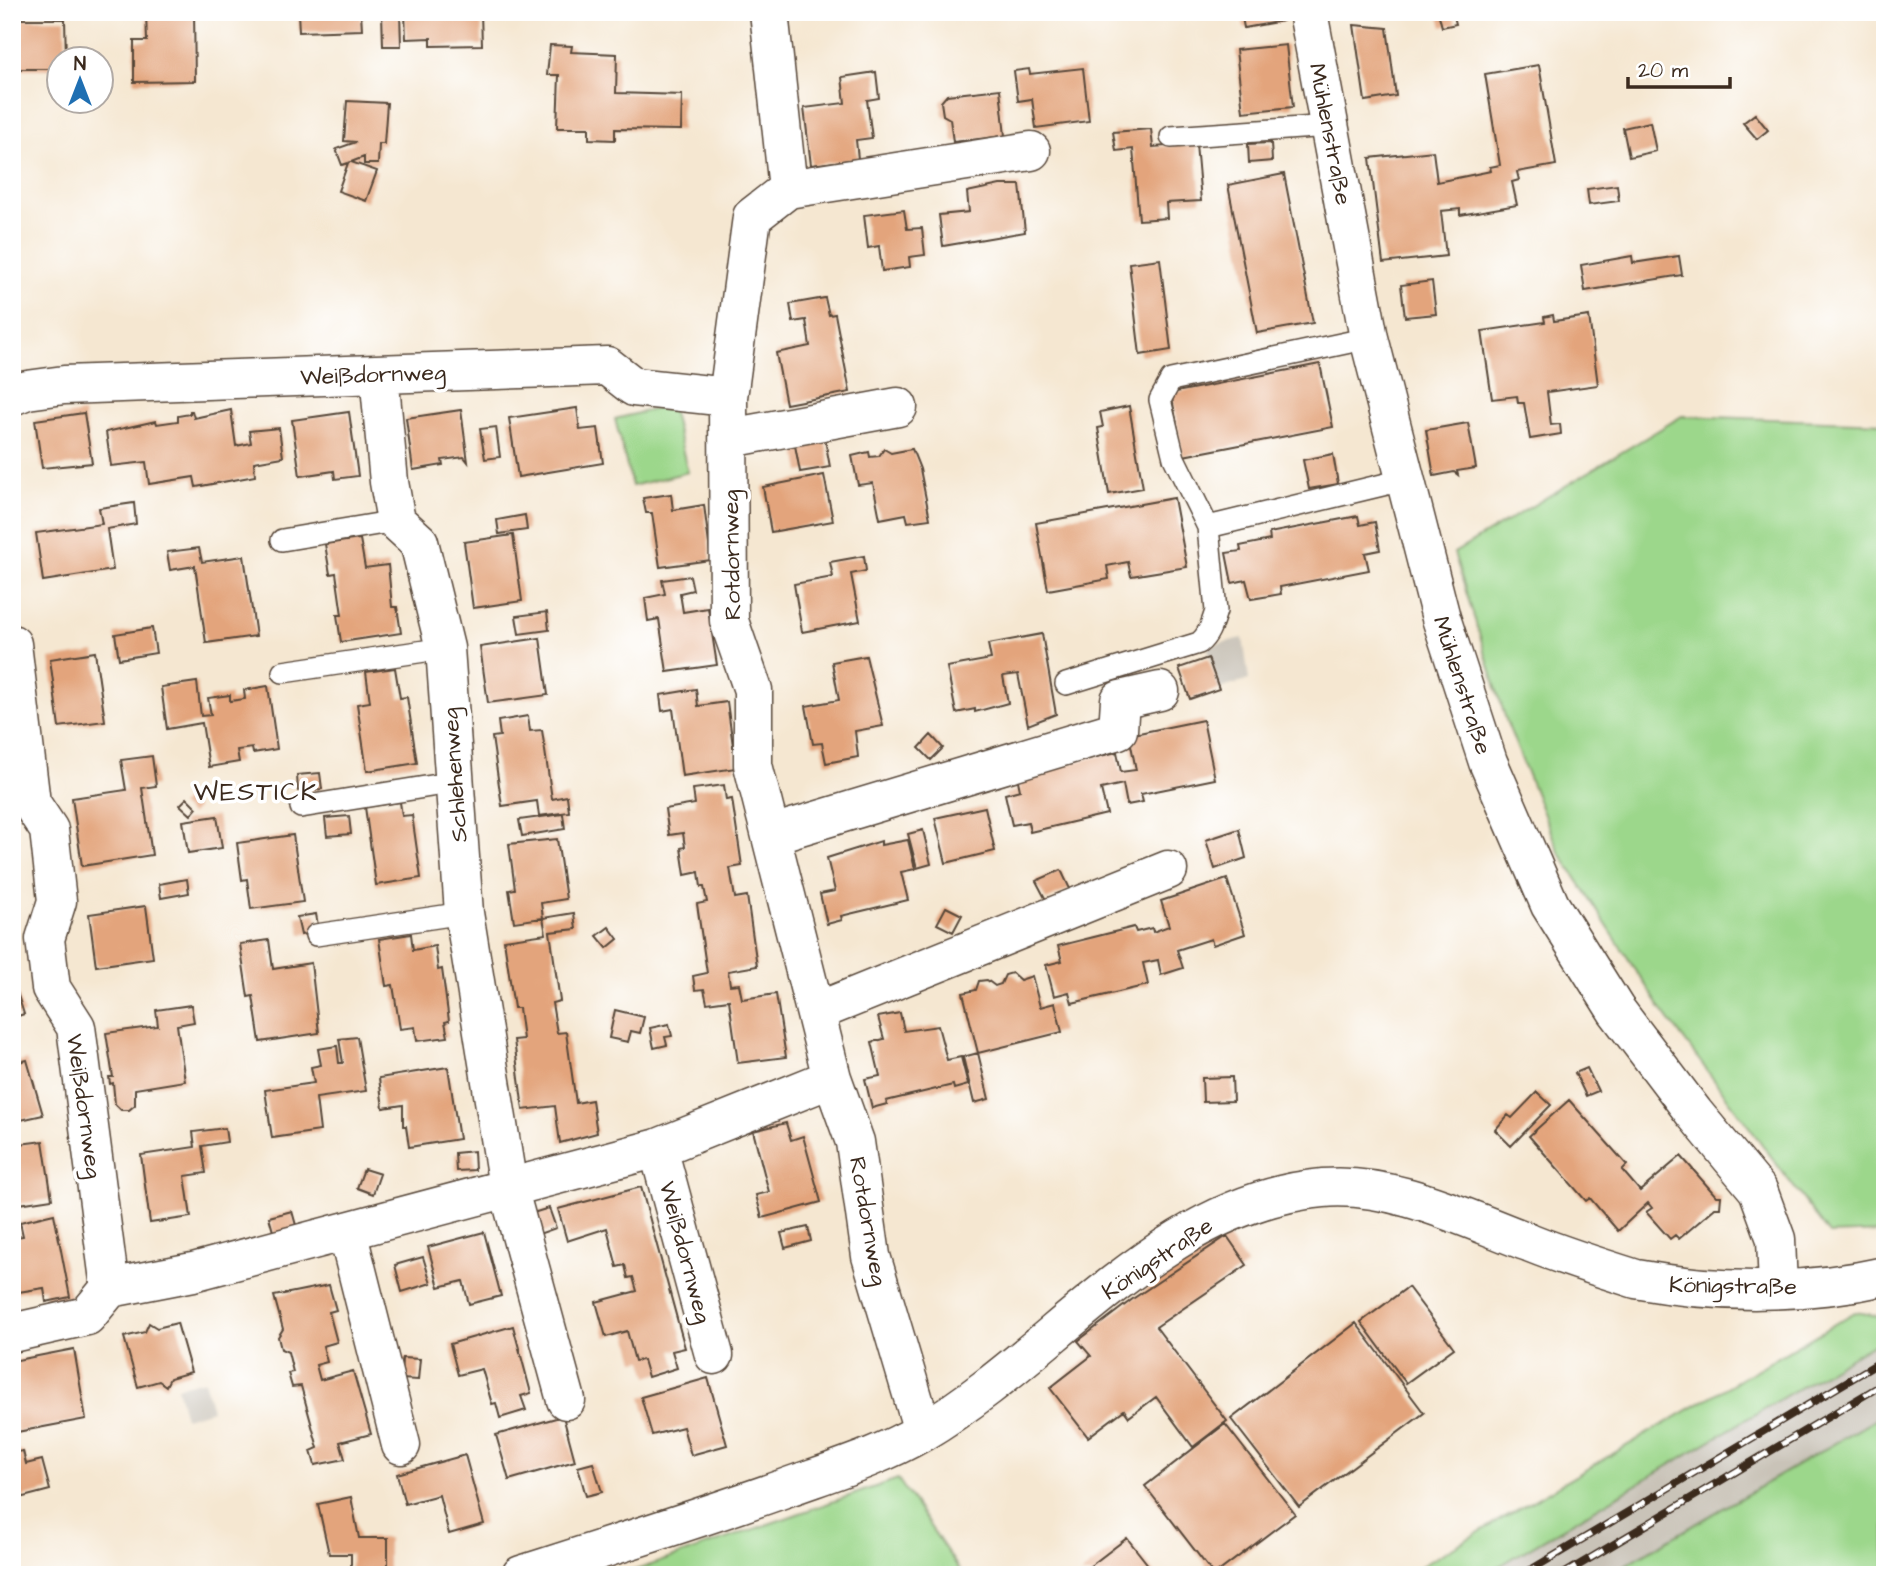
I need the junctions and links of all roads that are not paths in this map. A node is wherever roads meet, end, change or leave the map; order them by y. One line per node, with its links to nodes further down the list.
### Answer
1 (769, 12): 6 (street)
2 (1308, 12): 3 (street, Mühlenstraße)
3 (1329, 126): 4 (lane); 7 (street, Mühlenstraße)
4 (1171, 137)
5 (1031, 151): 6 (street, Rotdornweg)
6 (788, 189): 10 (street, Rotdornweg)
7 (1369, 338): 13 (street, Mühlenstraße); 15 (lane)
8 (379, 374): 9 (street, Weißdornweg); 10 (street, Weißdornweg); 14 (street)
9 (12, 396)
10 (727, 397): 12 (street, Rotdornweg)
11 (898, 407): 12 (street)
12 (730, 438): 24 (street, Rotdornweg)
13 (1403, 480): 15 (lane); 34 (street, Mühlenstraße)
14 (396, 521): 16 (lane); 18 (street, Schlehenweg)
15 (1208, 527): 20 (lane)
16 (282, 540)
17 (12, 644): 35 (street, Weißdornweg)
18 (445, 648): 19 (lane); 22 (street, Schlehenweg)
19 (283, 672)
20 (1066, 684)
21 (1160, 691): 24 (street)
22 (456, 782): 23 (lane); 26 (street, Schlehenweg)
23 (301, 807)
24 (773, 834): 28 (street, Rotdornweg)
25 (1168, 870): 28 (street)
26 (464, 913): 27 (lane); 31 (street, Schlehenweg)
27 (316, 935)
28 (816, 1012): 29 (street, Rotdornweg)
29 (832, 1078): 30 (street); 39 (street, Rotdornweg)
30 (657, 1148): 31 (street); 37 (street, Weißdornweg)
31 (508, 1187): 32 (street); 38 (street)
32 (347, 1231): 35 (street); 40 (street)
33 (1885, 1276): 34 (street, Königstraße)
34 (1778, 1288): 39 (street, Königstraße)
35 (110, 1289): 36 (street)
36 (12, 1333)
37 (714, 1355)
38 (566, 1400)
39 (923, 1431): 41 (street, Königstraße)
40 (401, 1445)
41 (520, 1575)

